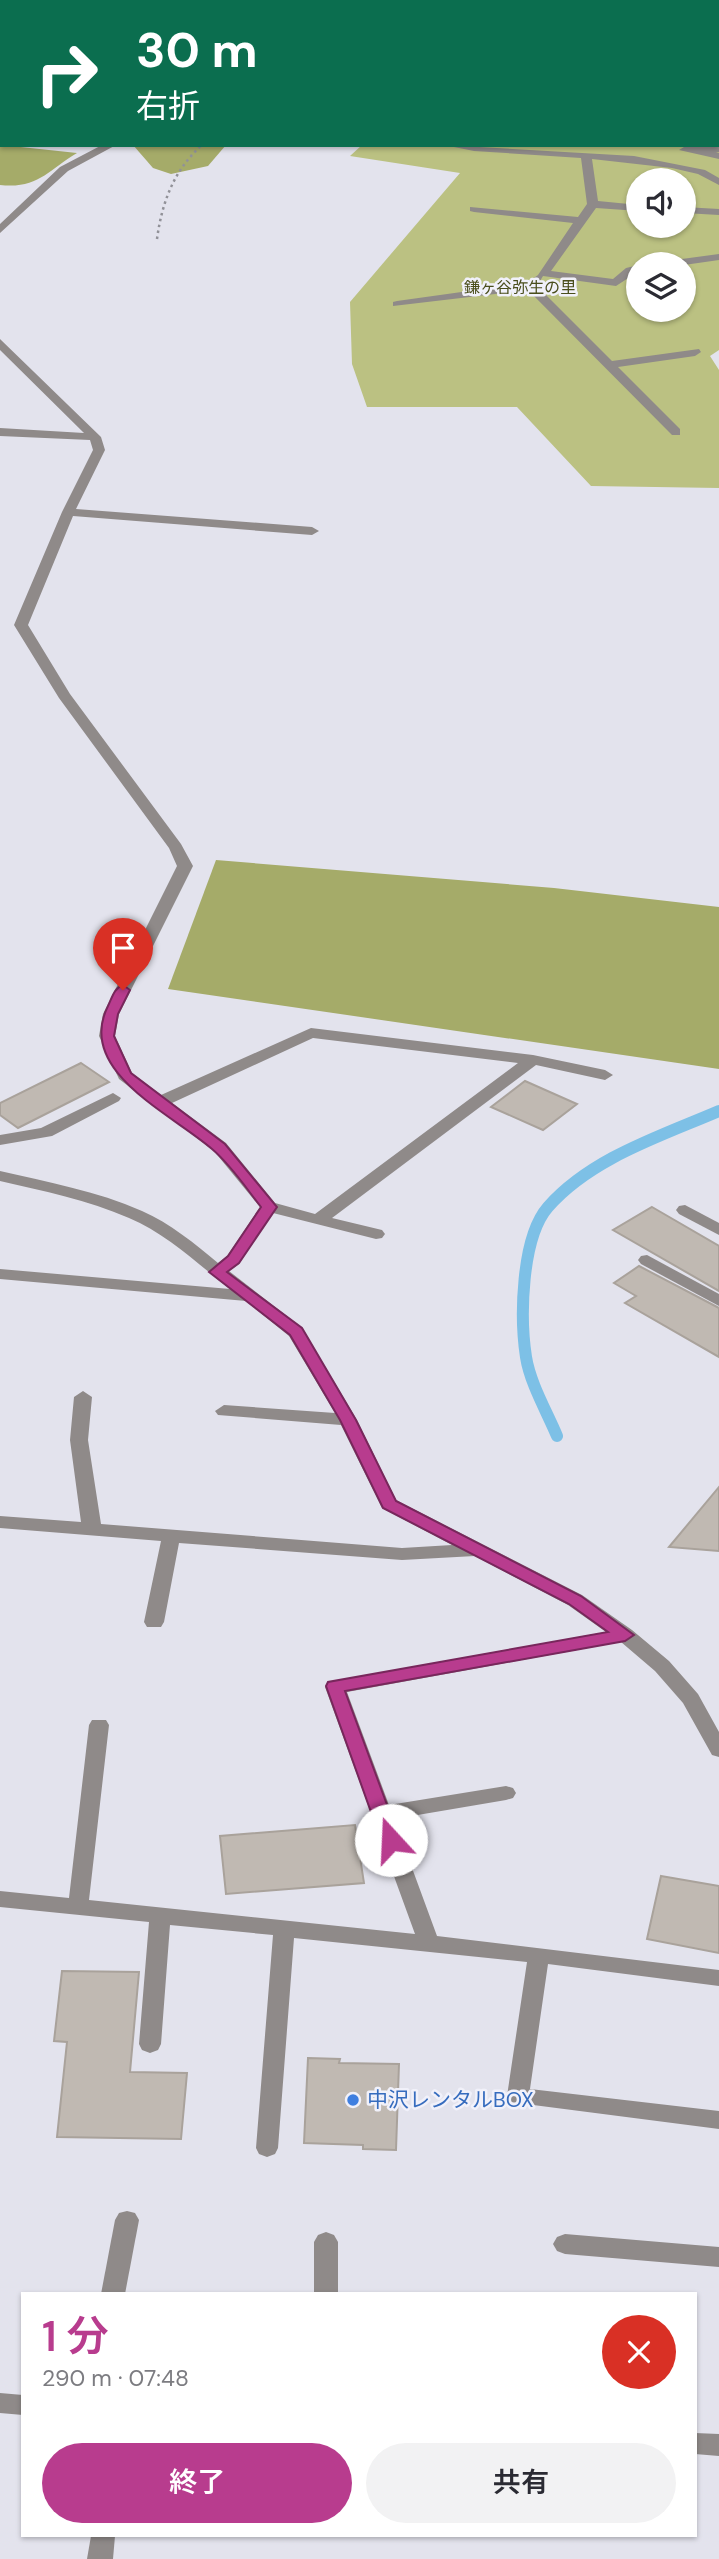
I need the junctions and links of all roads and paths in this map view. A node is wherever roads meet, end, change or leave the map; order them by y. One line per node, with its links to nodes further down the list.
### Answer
1 (107, 147): 16 (street)
2 (200, 147): 17 (path)
3 (476, 147): 6 (street)
4 (683, 147): 5 (street); 7 (street); 8 (street)
5 (719, 149)
6 (586, 155): 8 (street); 10 (street)
7 (719, 156)
8 (669, 166): 9 (street)
9 (719, 183)
10 (593, 204): 11 (street); 15 (street)
11 (626, 207)
12 (474, 209): 15 (street)
13 (696, 211): 14 (street)
14 (719, 211)
15 (581, 221): 20 (street)
16 (0, 230)
17 (157, 239)
18 (719, 257): 19 (street)
19 (696, 260)
20 (543, 273): 21 (street); 22 (street)
21 (626, 274)
22 (531, 286): 23 (street); 26 (street)
23 (397, 304)
24 (0, 343): 29 (street)
25 (695, 352): 26 (street)
26 (609, 365): 28 (street)
27 (0, 432): 29 (street)
28 (676, 432)
29 (95, 437): 30 (street)
30 (68, 512): 31 (street); 35 (street)
31 (312, 531)
32 (533, 1060): 33 (street); 35 (street); 40 (street)
33 (605, 1075)
34 (113, 1098): 36 (street)
35 (158, 1103): 38 (street)
36 (0, 1140)
37 (0, 1176): 44 (street)
38 (269, 1207): 40 (street); 44 (street)
39 (685, 1210): 41 (street)
40 (319, 1219): 42 (street)
41 (719, 1230)
42 (376, 1234)
43 (647, 1260): 47 (street)
44 (217, 1272): 46 (street)
45 (0, 1275): 46 (street)
46 (248, 1296): 50 (street)
47 (719, 1301)
48 (83, 1397): 52 (street)
49 (224, 1411): 50 (street)
50 (348, 1420): 54 (street)
51 (0, 1522): 52 (street)
52 (92, 1530): 53 (street)
53 (171, 1537): 54 (street); 55 (street)
54 (474, 1550): 56 (street)
55 (154, 1622)
56 (625, 1635): 58 (street); 60 (street)
57 (99, 1725): 62 (street)
58 (719, 1750)
59 (506, 1793): 60 (street)
60 (381, 1814): 65 (street)
61 (0, 1899): 62 (street)
62 (78, 1908): 63 (street)
63 (160, 1916): 64 (street); 68 (street)
64 (285, 1929): 65 (street); 70 (street)
65 (429, 1944): 66 (street)
66 (538, 1955): 67 (street); 69 (street)
67 (719, 1978)
68 (150, 2044)
69 (719, 2120)
70 (267, 2148)
71 (127, 2221): 75 (street)
72 (326, 2242): 76 (street)
73 (565, 2244): 74 (street)
74 (719, 2257)
75 (113, 2292)
76 (326, 2292)
77 (0, 2403): 78 (street)
78 (21, 2405)
79 (697, 2444): 80 (street)
80 (719, 2445)
81 (103, 2537): 82 (street)
82 (100, 2559)

